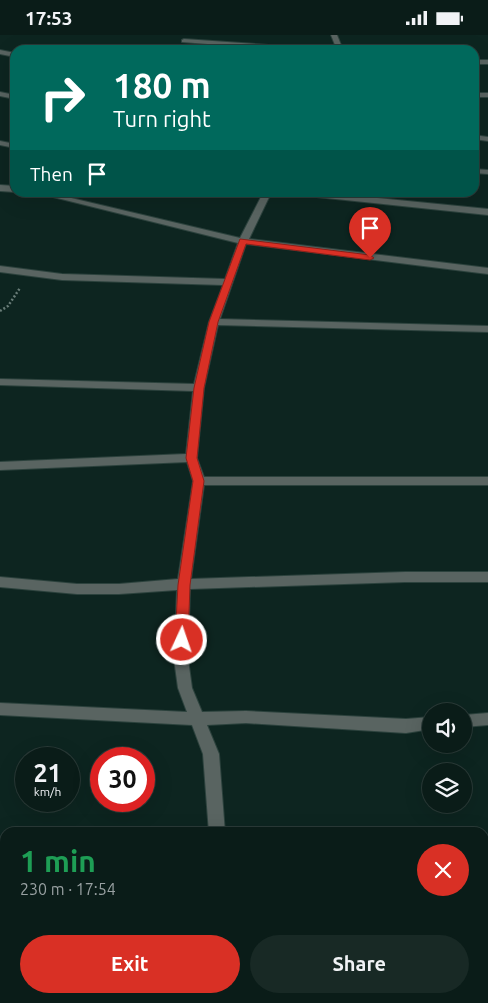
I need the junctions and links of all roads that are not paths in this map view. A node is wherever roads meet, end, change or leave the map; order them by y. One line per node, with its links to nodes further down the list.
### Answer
1 (185, 38): 2 (street)
2 (259, 45)
3 (58, 197): 7 (street)
4 (264, 197): 7 (street)
5 (345, 197): 6 (street)
6 (488, 212)
7 (243, 241): 9 (street); 10 (street)
8 (0, 269): 10 (street)
9 (488, 271)
10 (229, 282): 11 (street)
11 (214, 322): 12 (street); 14 (street)
12 (488, 329)
13 (0, 383): 14 (street)
14 (199, 388): 15 (street)
15 (191, 458): 16 (street); 17 (street)
16 (0, 466)
17 (199, 481): 18 (street); 21 (street)
18 (488, 481)
19 (488, 577): 21 (street)
20 (0, 582): 21 (street)
21 (184, 585): 23 (street)
22 (0, 709): 23 (street)
23 (198, 719): 26 (street); 27 (street)
24 (488, 719): 25 (street)
25 (472, 720)
26 (422, 724)
27 (217, 827)

